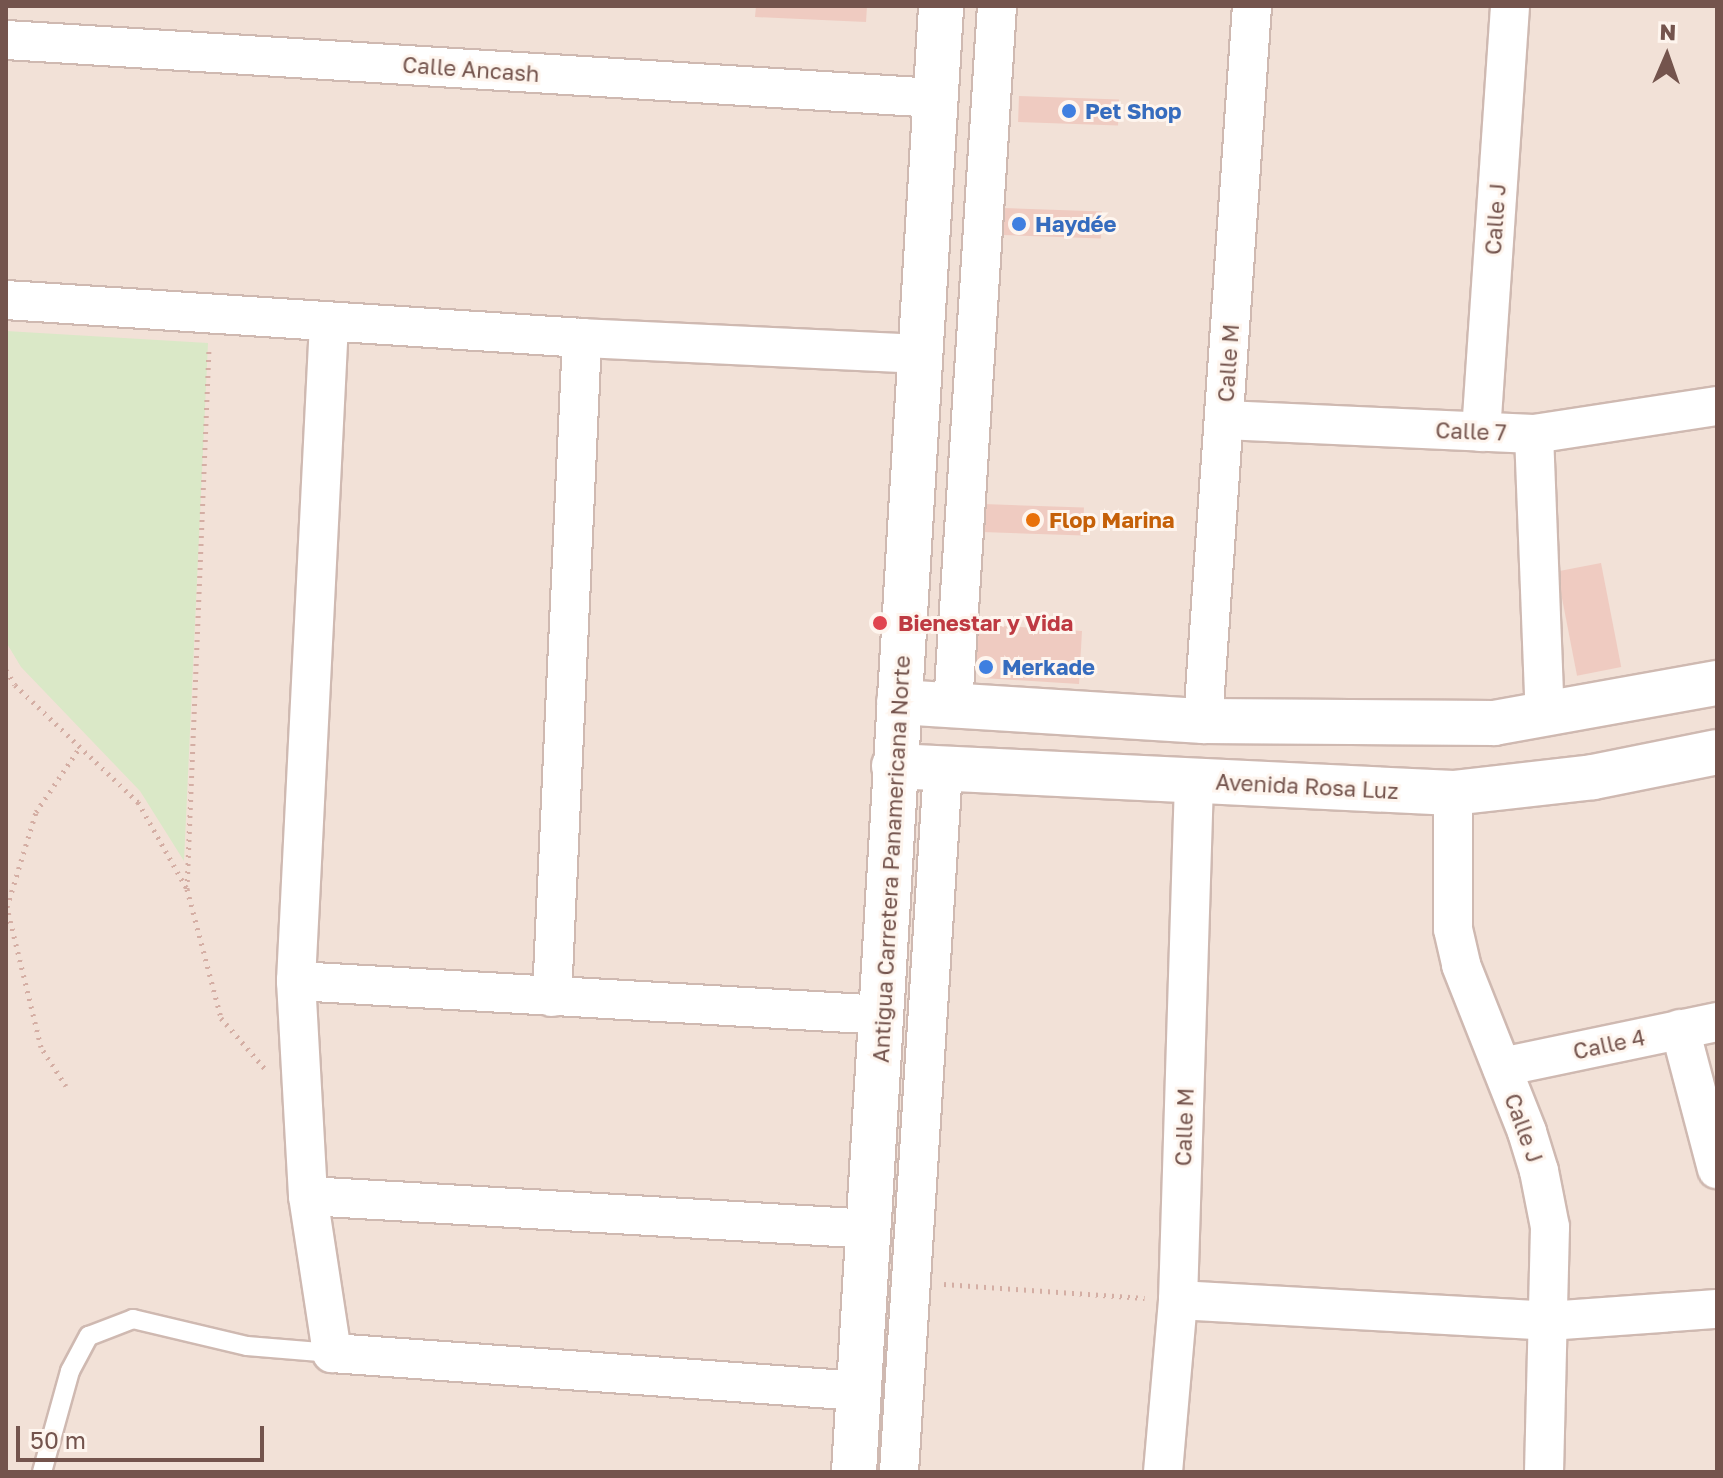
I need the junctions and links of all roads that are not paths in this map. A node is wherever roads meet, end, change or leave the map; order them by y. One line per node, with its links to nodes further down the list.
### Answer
1 (941, 6): 6 (street, Antigua Carretera Panamericana Norte)
2 (997, 6): 17 (street)
3 (1252, 6): 12 (street, Calle M)
4 (1510, 6): 13 (street, Calle J)
5 (6, 40): 6 (street, Calle Ancash)
6 (935, 98): 10 (street, Antigua Carretera Panamericana Norte)
7 (6, 300): 8 (street)
8 (329, 323): 9 (street); 25 (street)
9 (582, 338): 10 (street); 26 (street)
10 (919, 354): 16 (street, Antigua Carretera Panamericana Norte)
11 (1717, 406): 14 (street, Calle 7)
12 (1224, 420): 13 (street, Calle 7); 19 (street, Calle M)
13 (1481, 432): 14 (street, Calle 7)
14 (1534, 434): 18 (street)
15 (1717, 683): 18 (street)
16 (899, 702): 17 (street); 21 (street, Antigua Carretera Panamericana Norte)
17 (953, 705): 19 (street)
18 (1545, 716): 19 (street)
19 (1203, 721)
20 (1717, 752): 24 (street, Avenida Rosa Luz)
21 (894, 766): 22 (street, Avenida Rosa Luz); 27 (street, Antigua Carretera Panamericana Norte)
22 (943, 769): 23 (street, Avenida Rosa Luz); 41 (street)
23 (1194, 781): 24 (street, Avenida Rosa Luz); 34 (street, Calle M)
24 (1453, 793): 30 (street, Calle J)
25 (296, 981): 26 (street); 32 (street)
26 (552, 997): 27 (street)
27 (883, 1015): 33 (street, Antigua Carretera Panamericana Norte)
28 (1717, 1022): 29 (street, Calle 4)
29 (1680, 1029): 30 (street, Calle 4); 31 (street)
30 (1502, 1067): 36 (street, Calle J)
31 (1717, 1169)
32 (308, 1196): 33 (street); 37 (street)
33 (871, 1229): 38 (street, Antigua Carretera Panamericana Norte)
34 (1178, 1300): 36 (street); 42 (street, Calle M)
35 (1717, 1309): 36 (street)
36 (1548, 1321): 43 (street, Calle J)
37 (332, 1353): 38 (street); 39 (lane)
38 (860, 1391): 40 (street, Antigua Carretera Panamericana Norte)
39 (42, 1472)
40 (854, 1472)
41 (899, 1472)
42 (1163, 1472)
43 (1544, 1472)

